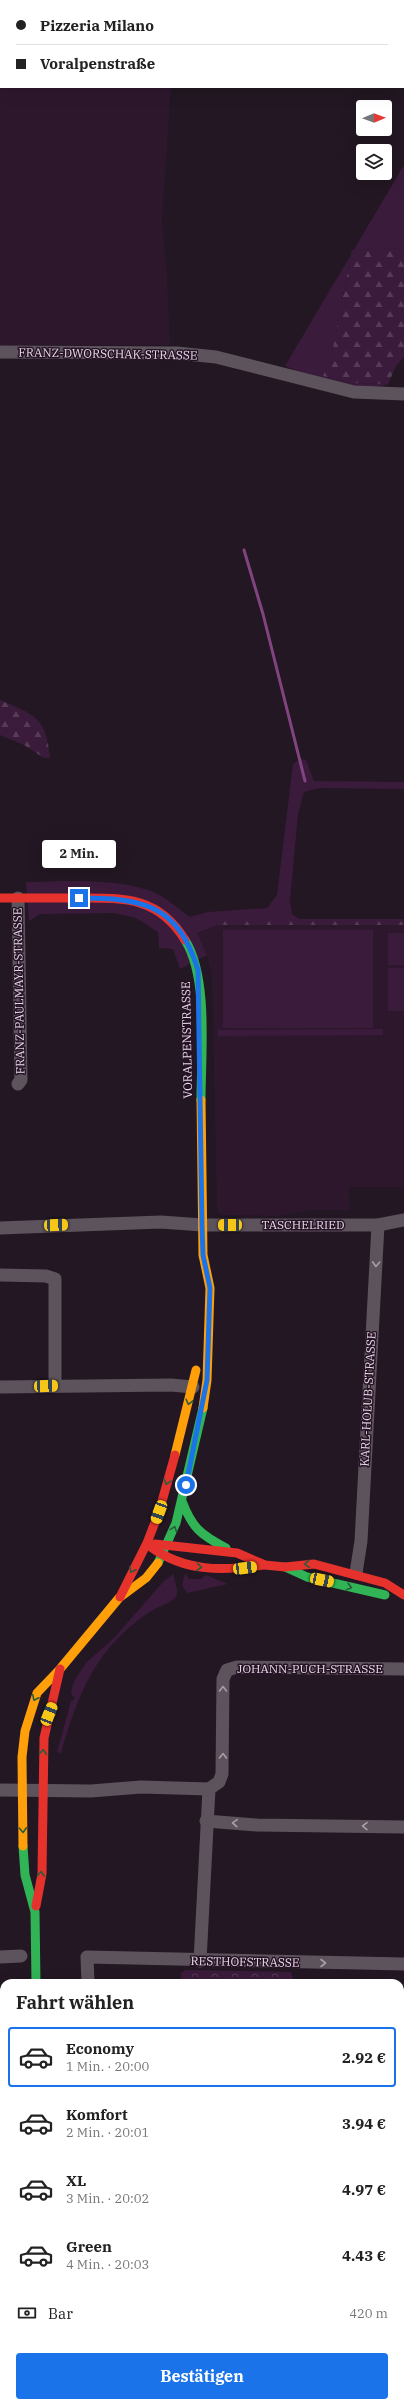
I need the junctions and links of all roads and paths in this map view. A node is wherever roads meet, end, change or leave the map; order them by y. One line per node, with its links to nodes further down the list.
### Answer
1 (0, 352): 2 (street, FRANZ-DWORSCHAK-STRASSE)
2 (404, 394)
3 (0, 898): 4 (main road, VORALPENSTRASSE)
4 (18, 898): 5 (street, FRANZ-PAULMAYR-STRASSE); 7 (main road, VORALPENSTRASSE)
5 (18, 1084)
6 (404, 1220): 8 (street, TASCHELRIED)
7 (202, 1225): 8 (street, TASCHELRIED); 9 (street, TASCHELRIED); 10 (main road, VORALPENSTRASSE)
8 (378, 1225): 24 (street, KARL-HOLUB-STRASSE, one-way to 24)
9 (0, 1228)
10 (203, 1255): 12 (main road); 17 (main road)
11 (0, 1276): 14 (street)
12 (198, 1282)
13 (197, 1357): 16 (main road)
14 (55, 1386): 15 (street); 16 (street)
15 (0, 1387)
16 (193, 1387): 18 (main road, one-way to 18)
17 (182, 1501): 19 (main road, one-way to 17); 20 (main road)
18 (147, 1543): 19 (main road); 21 (main road); 26 (main road, one-way to 26)
19 (168, 1545): 20 (main road); 21 (main road)
20 (237, 1553): 22 (main road)
21 (162, 1557): 22 (main road, one-way to 22); 26 (main road)
22 (265, 1564): 23 (main road)
23 (285, 1567): 24 (main road, one-way to 23); 25 (main road, one-way to 25)
24 (356, 1573): 25 (main road)
25 (404, 1596)
26 (119, 1598): 27 (main road)
27 (60, 1669): 31 (main road, one-way to 31); 32 (main road, one-way to 27)
28 (404, 1669): 29 (street, JOHANN-PUCH-STRASSE, one-way to 28)
29 (209, 1789): 32 (street); 33 (street)
30 (0, 1790): 31 (street)
31 (22, 1791): 32 (street); 35 (main road, one-way to 35)
32 (42, 1791): 35 (main road, one-way to 32)
33 (206, 1821): 34 (street, one-way to 33); 38 (street)
34 (404, 1827)
35 (35, 1912): 40 (main road)
36 (0, 1956): 37 (street)
37 (21, 1956)
38 (200, 1961): 39 (street, RESTHOFSTRASSE, one-way to 39); 41 (street, RESTHOFSTRASSE)
39 (404, 1964)
40 (36, 1979)
41 (88, 1979)

